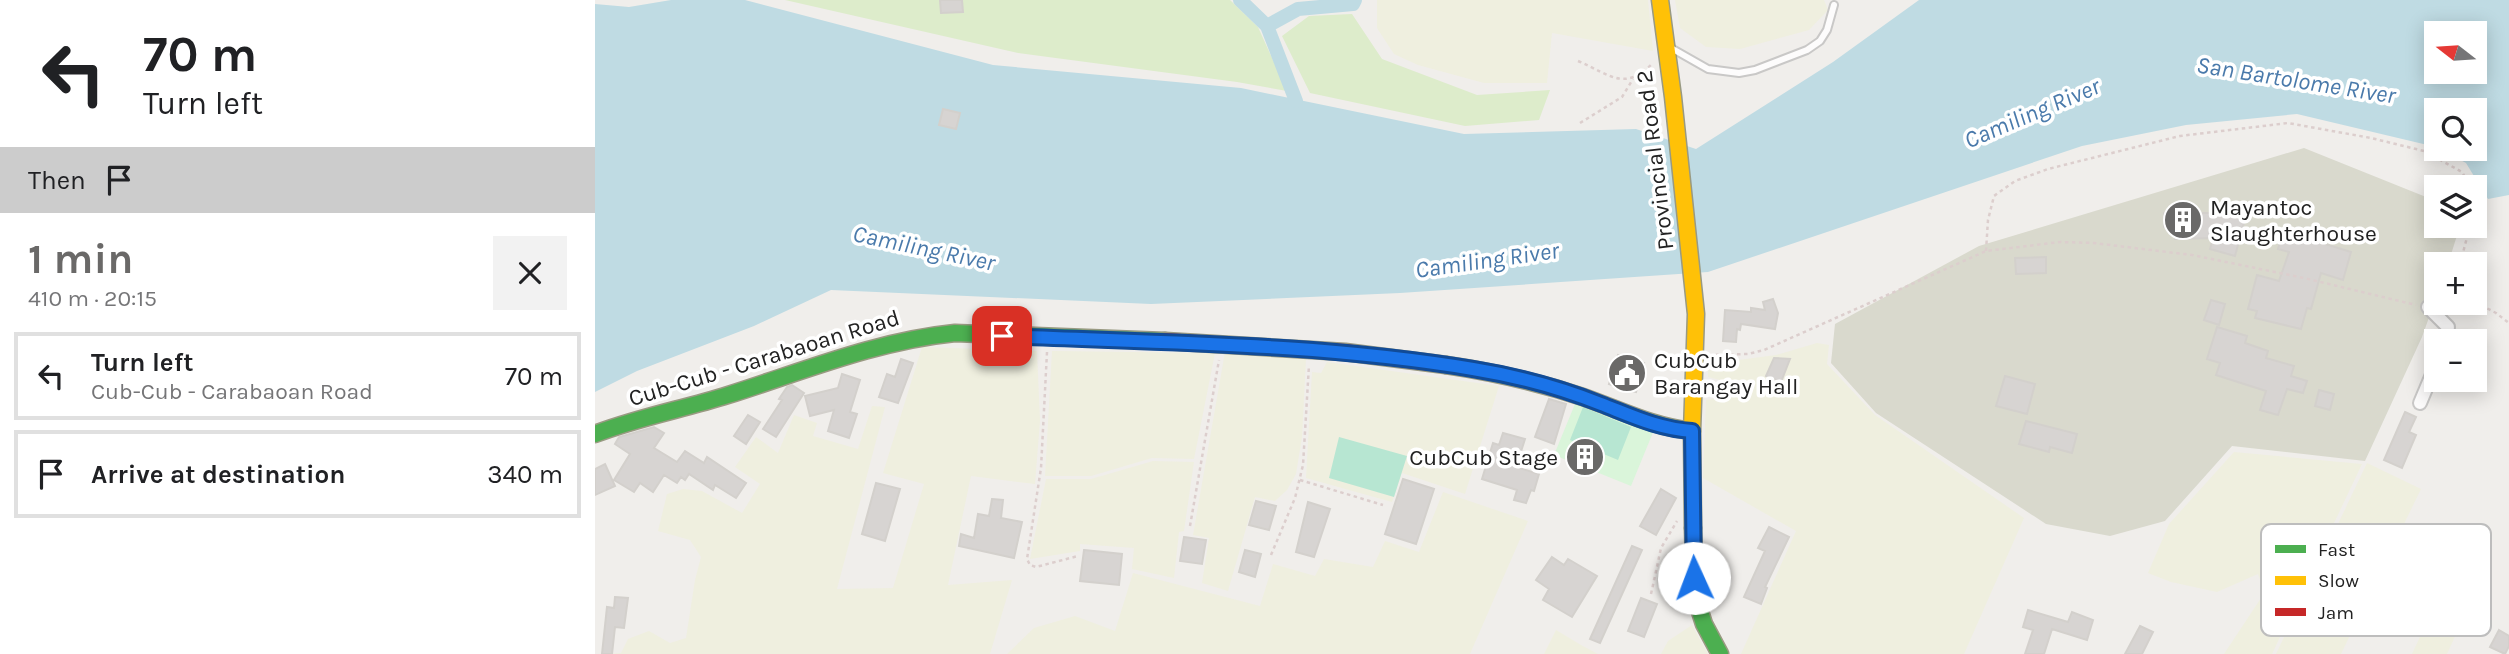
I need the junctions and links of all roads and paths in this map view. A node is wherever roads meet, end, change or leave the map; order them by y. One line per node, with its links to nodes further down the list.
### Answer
1 (1660, 0): 3 (street, Provincial Road 2)
2 (1834, 5): 3 (lane)
3 (1665, 47): 5 (path); 17 (street, Provincial Road 2)
4 (1578, 61): 5 (path)
5 (1633, 79): 6 (path)
6 (1580, 123)
7 (2464, 175): 8 (path)
8 (1986, 251): 9 (path); 17 (path)
9 (2424, 306)
10 (2487, 308): 12 (path)
11 (2434, 315): 13 (street)
12 (2509, 323)
13 (2447, 329)
14 (1048, 338): 15 (street, Cub-Cub - Carabaoan Road); 21 (street, Cub-Cub - Carabaoan Road); 27 (path)
15 (1222, 343): 16 (street, Cub-Cub - Carabaoan Road); 25 (path)
16 (1311, 348): 20 (street, Cub-Cub - Carabaoan Road); 22 (path)
17 (1696, 355): 20 (street, Provincial Road 2)
18 (2425, 392): 19 (street)
19 (2420, 403)
20 (1692, 431): 23 (street, Provincial Road 2)
21 (595, 434)
22 (1300, 480): 24 (path); 26 (path)
23 (1692, 502): 28 (path); 29 (street, Provincial Road 2)
24 (1383, 505)
25 (1190, 526)
26 (1271, 555)
27 (1078, 556)
28 (1651, 594)
29 (1720, 654)

